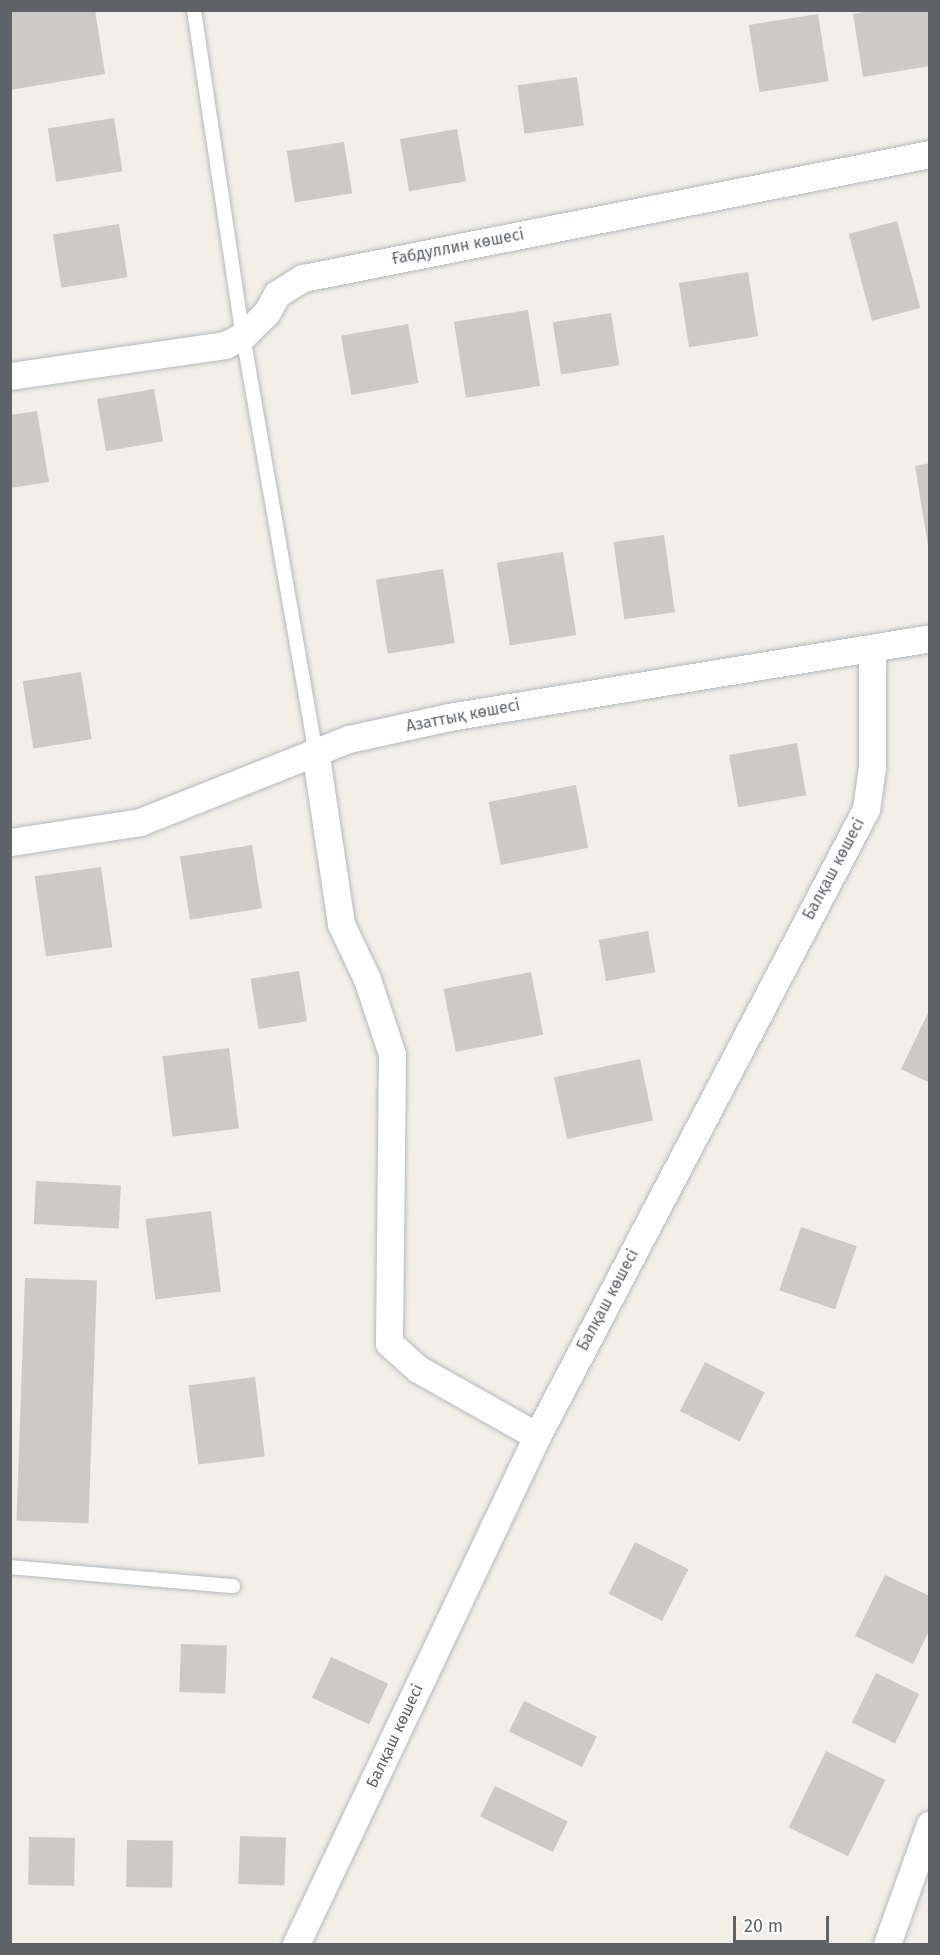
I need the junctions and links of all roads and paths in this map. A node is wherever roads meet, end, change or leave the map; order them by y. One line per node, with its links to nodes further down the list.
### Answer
1 (194, 10): 3 (lane)
2 (930, 153): 3 (street, Ғабдуллин көшесі)
3 (243, 336): 4 (street, Ғабдуллин көшесі); 7 (lane)
4 (10, 376)
5 (930, 638): 6 (street, Азаттық көшесі)
6 (872, 648): 7 (street, Азаттық көшесі); 9 (street, Балқаш көшесі)
7 (315, 750): 8 (street, Азаттық көшесі); 9 (street)
8 (10, 842)
9 (537, 1436): 13 (street, Балқаш көшесі)
10 (10, 1567): 11 (lane)
11 (233, 1586)
12 (930, 1824): 14 (street)
13 (296, 1944)
14 (887, 1944)

